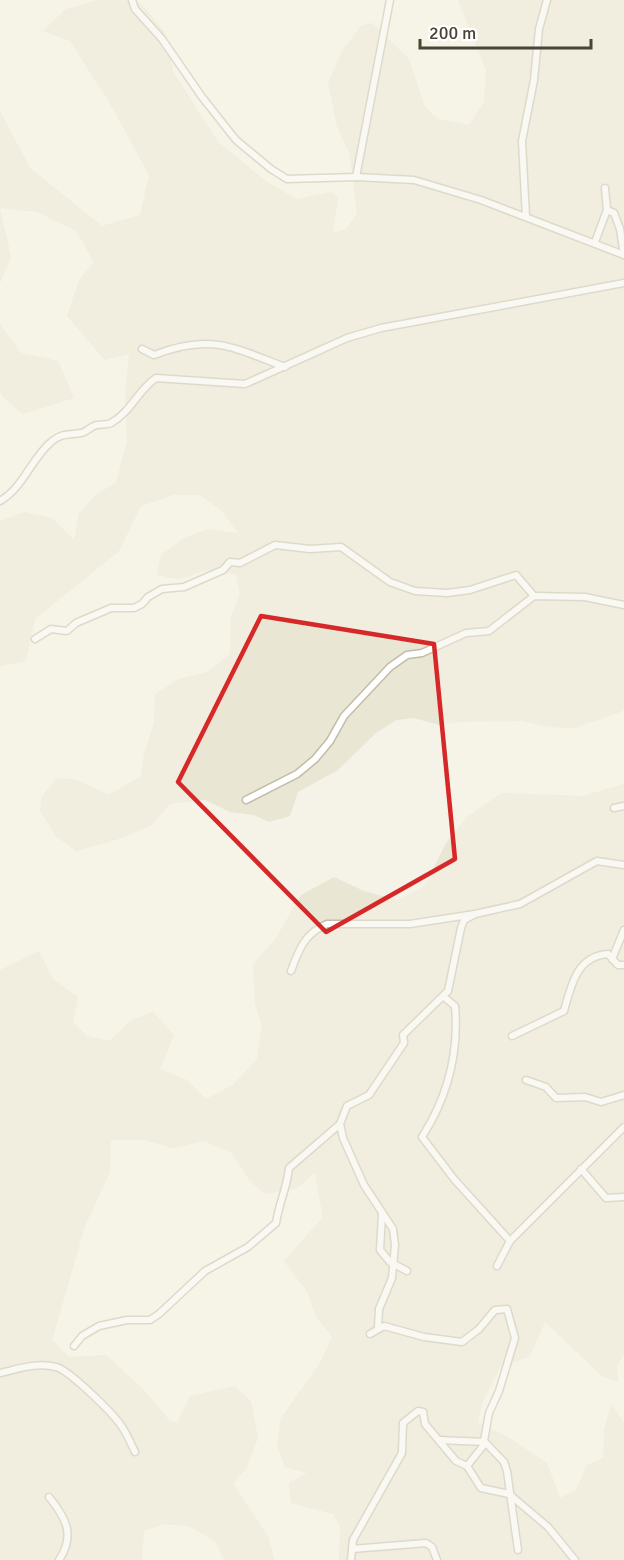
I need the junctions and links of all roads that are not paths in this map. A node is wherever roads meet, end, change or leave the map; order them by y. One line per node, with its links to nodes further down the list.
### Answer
1 (132, 0): 4 (street)
2 (390, 0): 4 (street)
3 (547, 0): 7 (street)
4 (356, 177): 7 (street)
5 (605, 188): 6 (street)
6 (607, 210): 8 (street); 9 (street)
7 (526, 217): 8 (street)
8 (595, 242): 9 (street)
9 (624, 255)
10 (624, 283): 12 (street)
11 (142, 349): 12 (street)
12 (285, 367): 13 (street)
13 (0, 501)
14 (534, 596): 15 (street); 16 (street); 17 (street)
15 (624, 605)
16 (35, 639)
17 (246, 801)
18 (624, 806): 19 (street)
19 (614, 808)
20 (624, 865): 21 (street)
21 (475, 914): 25 (street); 26 (street)
22 (624, 930): 23 (street)
23 (612, 959): 24 (street); 27 (street)
24 (624, 965)
25 (291, 971)
26 (444, 997): 30 (street); 35 (street)
27 (512, 1036)
28 (526, 1080): 29 (street)
29 (624, 1095)
30 (340, 1124): 34 (street); 41 (street)
31 (624, 1126): 32 (street)
32 (581, 1169): 33 (street); 35 (street)
33 (624, 1197)
34 (382, 1213): 36 (street); 36 (street)
35 (510, 1241): 37 (street)
36 (393, 1263): 38 (street); 39 (street)
37 (497, 1266)
38 (407, 1271)
39 (378, 1328): 40 (street); 44 (street)
40 (370, 1334)
41 (74, 1346)
42 (0, 1373): 45 (street)
43 (439, 1440): 44 (street); 46 (street); 49 (street)
44 (485, 1442): 46 (street); 47 (street)
45 (135, 1452)
46 (467, 1466): 47 (street)
47 (508, 1494): 50 (street); 54 (street)
48 (48, 1497): 51 (street)
49 (352, 1549): 52 (street); 53 (street)
50 (518, 1550)
51 (58, 1560)
52 (351, 1560)
53 (437, 1560)
54 (575, 1560)

